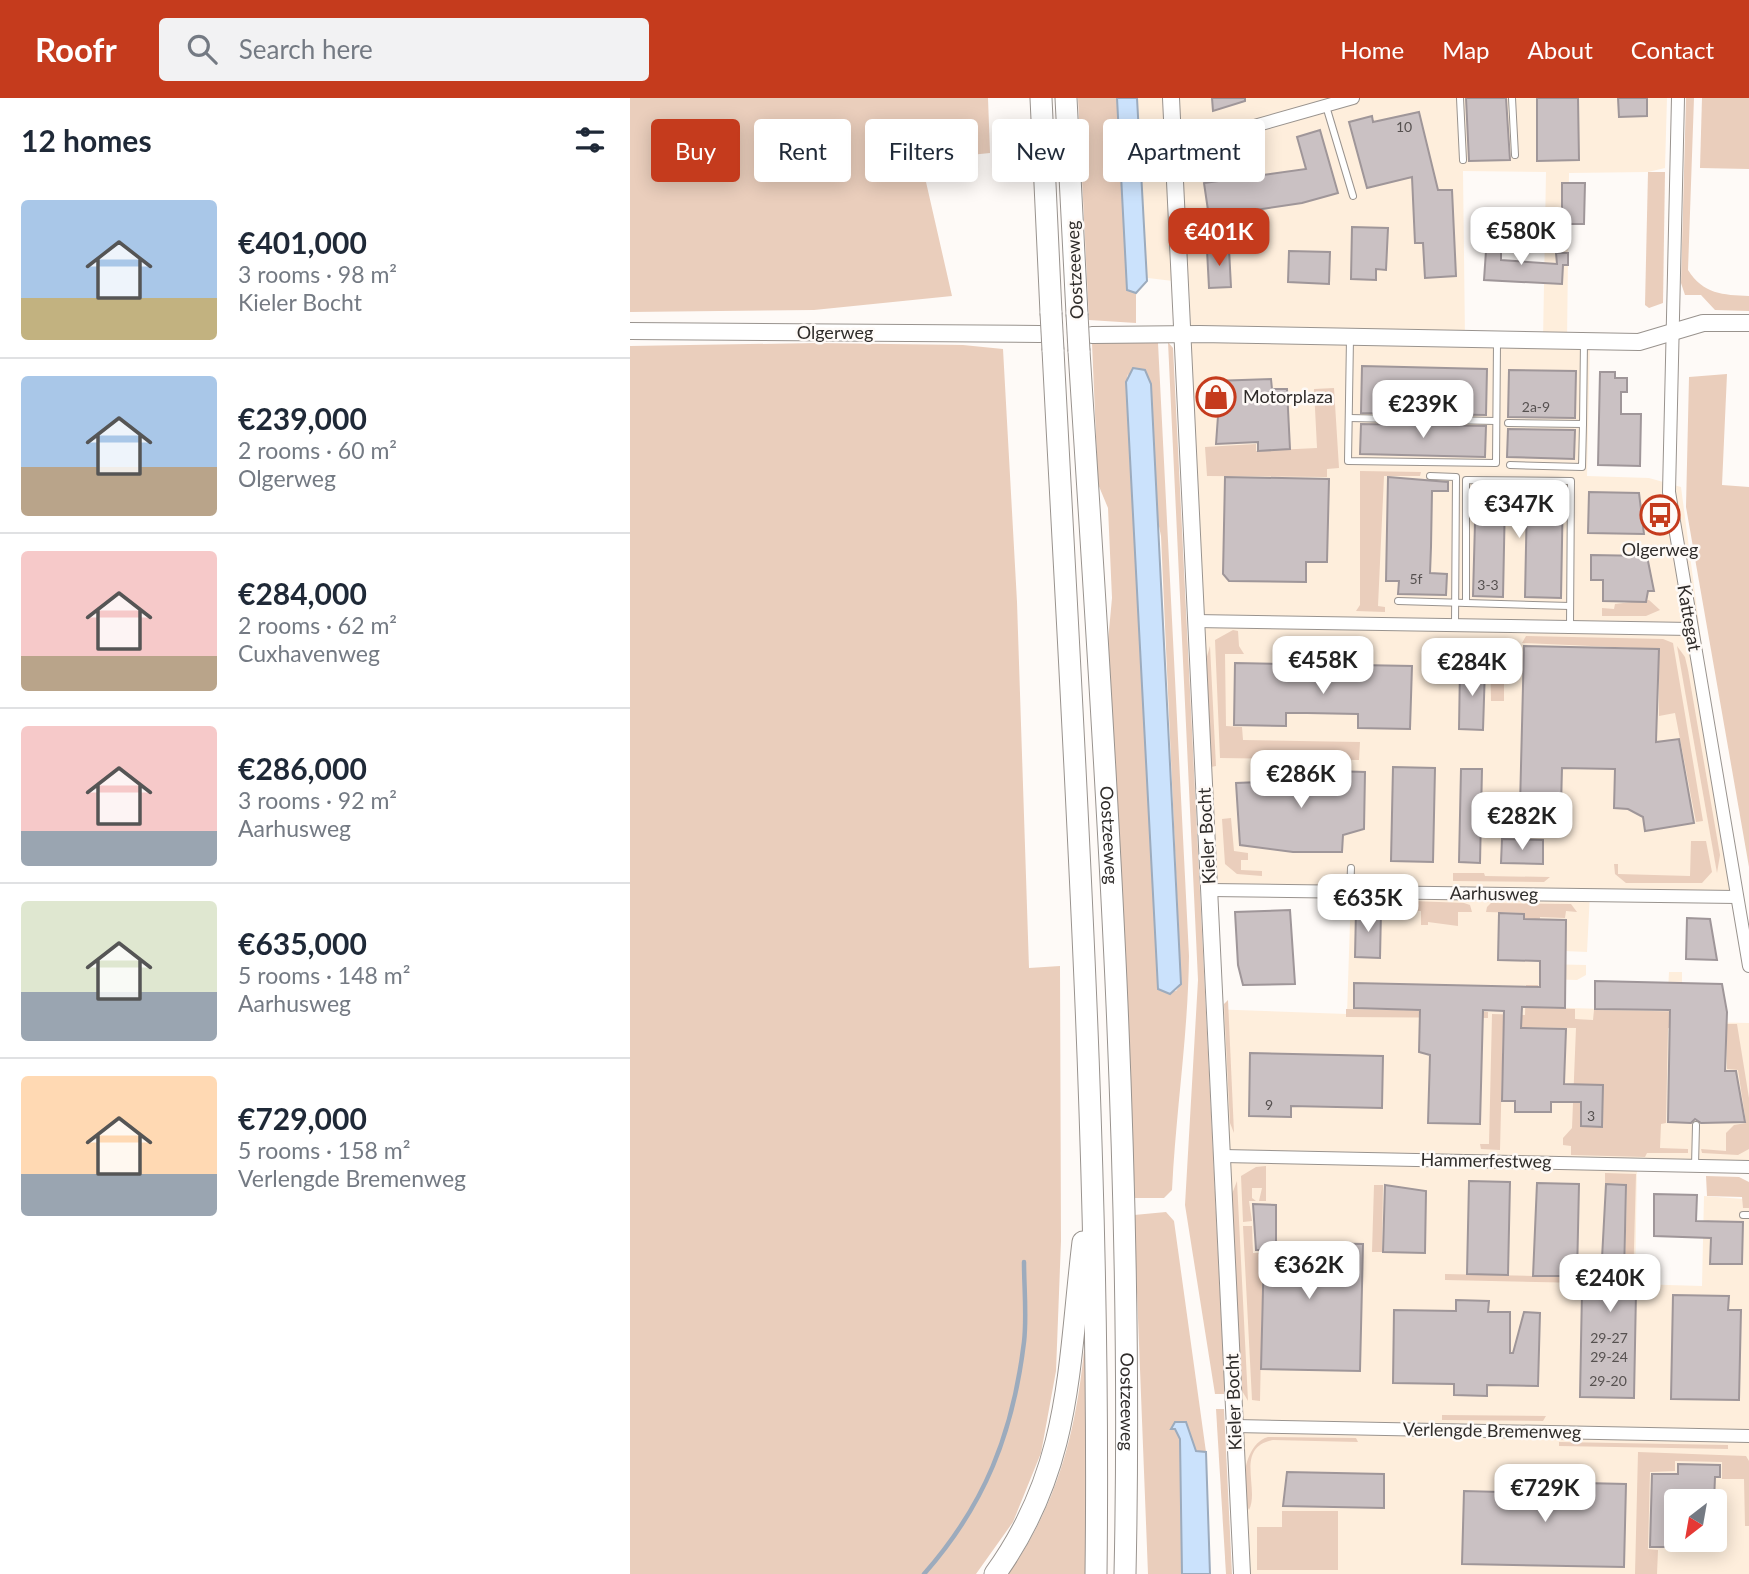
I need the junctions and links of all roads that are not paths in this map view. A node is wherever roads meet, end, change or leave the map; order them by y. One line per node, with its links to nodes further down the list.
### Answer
1 (1041, 98): 22 (highway, Oostzeeweg, bridge)
2 (1066, 98): 23 (highway, Oostzeeweg, bridge)
3 (1171, 98): 9 (street, Kieler Bocht)
4 (1353, 98): 8 (street)
5 (1460, 98): 12 (lane)
6 (1512, 98): 11 (lane)
7 (1678, 98): 17 (street, Kattegat)
8 (1326, 106): 10 (street); 14 (lane)
9 (1172, 119)
10 (1265, 123)
11 (1515, 155)
12 (1463, 160)
13 (1175, 182): 18 (street, Kieler Bocht)
14 (1353, 196)
15 (1749, 323): 17 (street)
16 (630, 331): 22 (street, Olgerweg)
17 (1671, 333): 21 (street); 37 (street, Kattegat)
18 (1181, 335): 19 (street); 23 (street); 34 (street, Kieler Bocht)
19 (1350, 336): 20 (street); 24 (lane)
20 (1497, 339): 21 (street); 25 (lane)
21 (1584, 341): 27 (lane)
22 (1046, 342): 47 (highway, Oostzeeweg)
23 (1086, 343): 52 (highway, Oostzeeweg)
24 (1349, 418): 25 (lane); 25 (lane)
25 (1496, 421)
26 (1508, 423): 27 (lane)
27 (1583, 425): 28 (lane)
28 (1510, 466)
29 (1430, 476): 31 (lane)
30 (1398, 601): 31 (lane)
31 (1456, 603): 32 (lane); 35 (lane)
32 (1466, 603): 33 (lane); 33 (lane)
33 (1570, 606): 36 (lane)
34 (1195, 621): 35 (street); 39 (street, Kieler Bocht)
35 (1455, 625): 36 (street)
36 (1570, 627): 37 (street)
37 (1691, 629): 41 (street, Kattegat)
38 (1350, 868): 40 (lane)
39 (1210, 890): 40 (street, Aarhusweg); 44 (street, Kieler Bocht)
40 (1350, 892): 41 (street, Aarhusweg)
41 (1737, 897): 42 (street, Kattegat)
42 (1749, 966)
43 (1696, 1125): 45 (lane)
44 (1223, 1156): 45 (street, Hammerfestweg); 48 (street, Kieler Bocht)
45 (1695, 1166): 46 (street, Hammerfestweg)
46 (1749, 1167)
47 (1092, 1170): 50 (highway); 51 (highway, Oostzeeweg)
48 (1235, 1426): 49 (street, Verlengde Bremenweg); 53 (street, Kieler Bocht)
49 (1749, 1436)
50 (995, 1574)
51 (1096, 1574)
52 (1125, 1574)
53 (1242, 1574)

